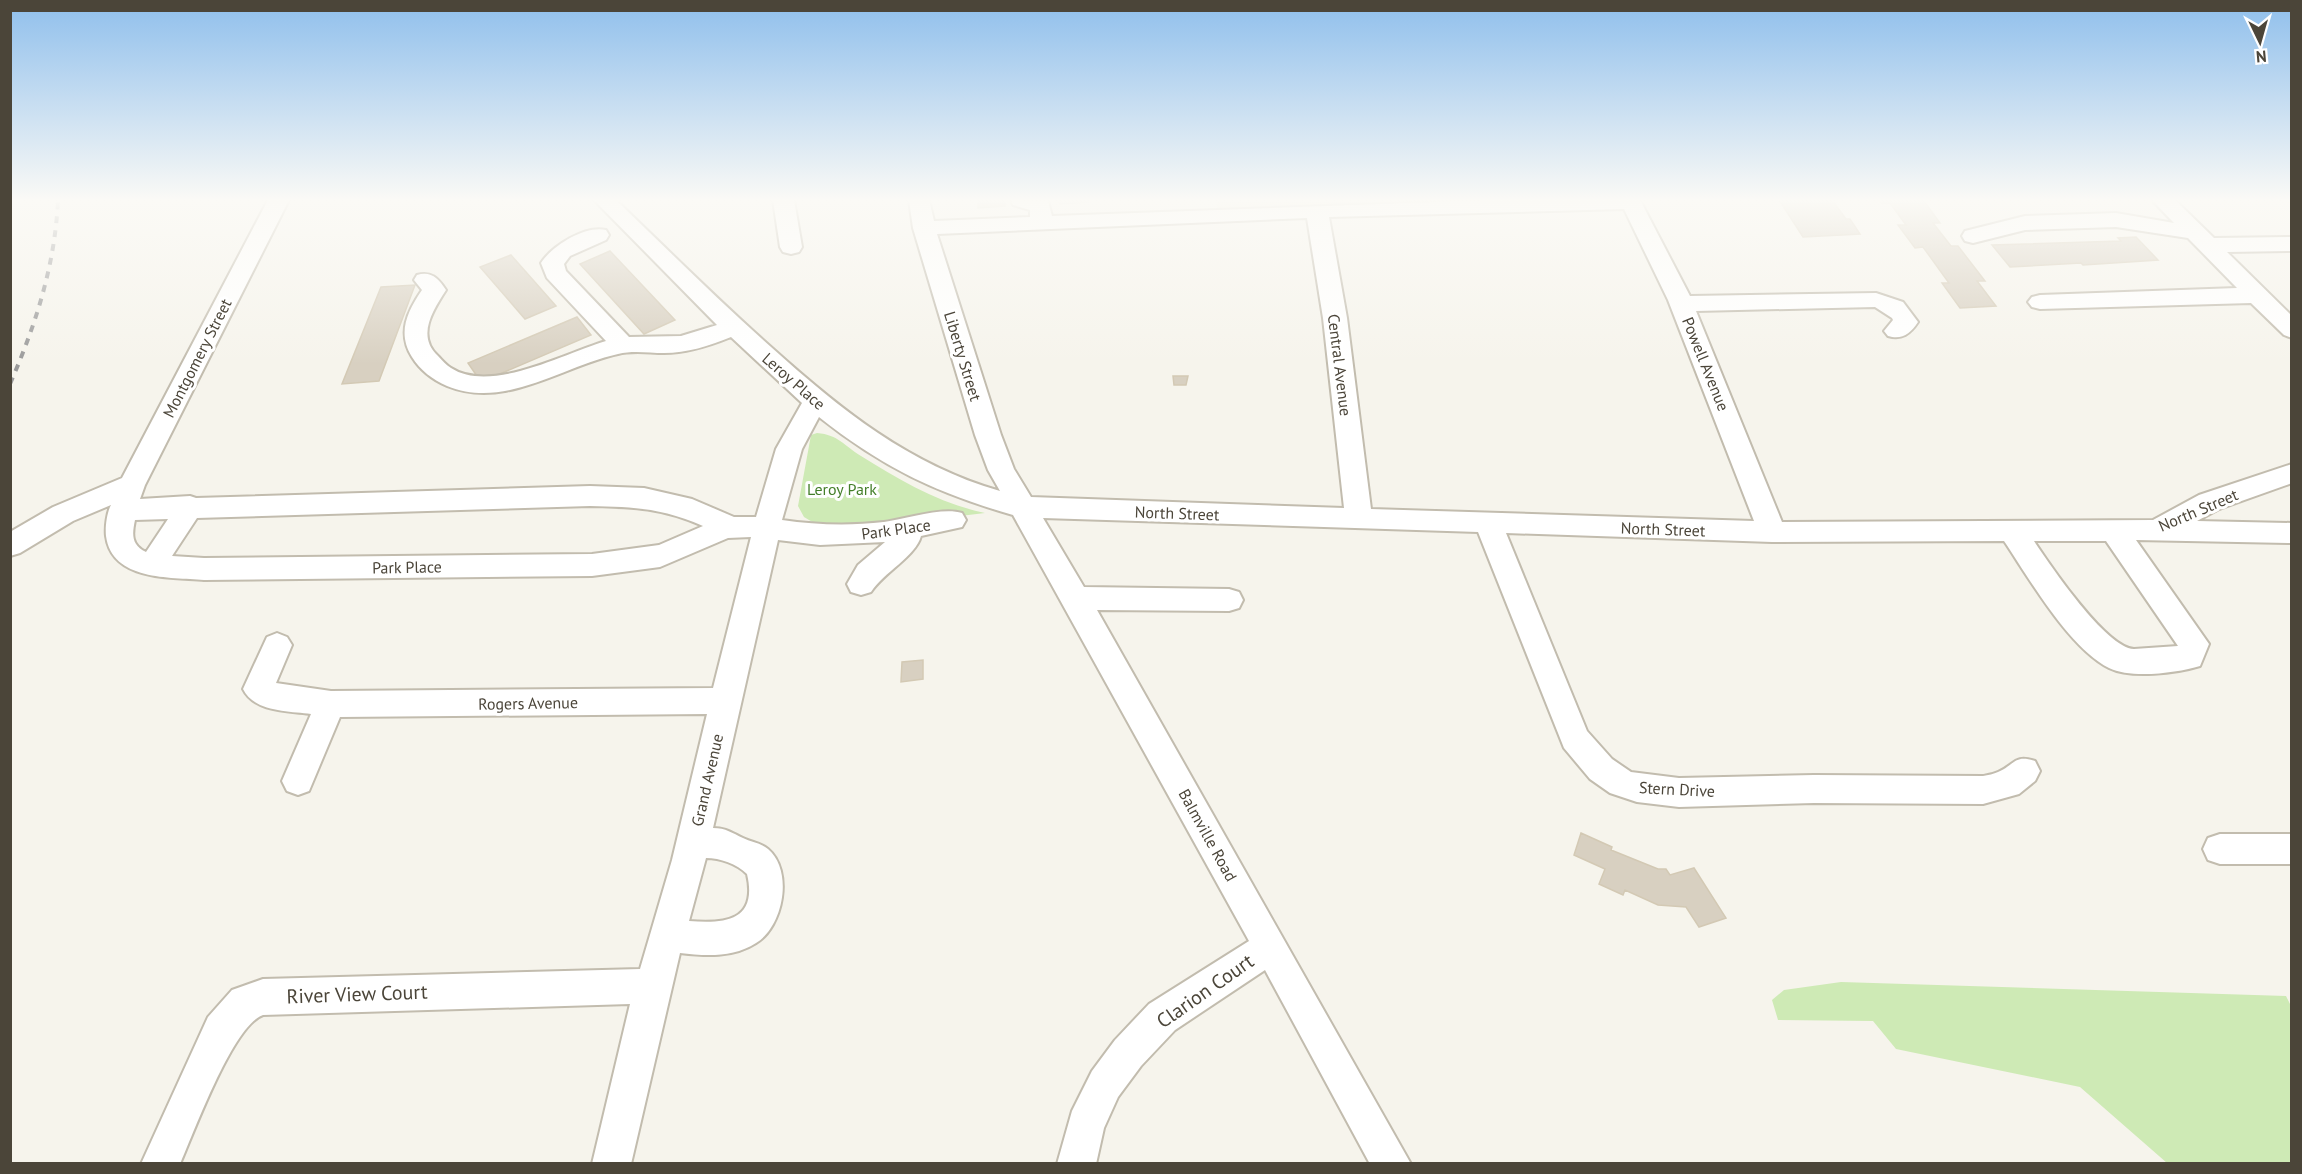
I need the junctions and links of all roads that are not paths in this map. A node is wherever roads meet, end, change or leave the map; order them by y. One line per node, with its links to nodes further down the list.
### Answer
1 (250, 255): 19 (street, Montgomery Street)
2 (559, 255): 15 (street)
3 (660, 255): 12 (street, Leroy Place)
4 (932, 255): 22 (street, Liberty Street)
5 (1324, 255): 24 (street, Central Avenue)
6 (1658, 255): 11 (street, Powell Avenue)
7 (2217, 255): 9 (street)
8 (425, 280): 15 (street)
9 (2257, 295): 10 (street); 13 (street)
10 (2040, 302)
11 (1682, 304): 14 (street); 32 (street, Powell Avenue)
12 (733, 327): 15 (street); 16 (street, Leroy Place)
13 (2292, 330)
14 (1896, 331)
15 (622, 345)
16 (816, 402): 22 (street, Leroy Place); 27 (street, Grand Avenue)
17 (2292, 473): 18 (street, North Street)
18 (2231, 496): 30 (street, North Street); 33 (street)
19 (127, 498): 20 (street, Park Place); 35 (street); 37 (street, Park Place)
20 (190, 506): 21 (street, Park Place); 37 (street)
21 (682, 506): 26 (street, Park Place); 36 (street)
22 (1022, 507): 24 (street, North Street); 39 (street, Balmville Road)
23 (952, 520): 28 (street, Park Place)
24 (1359, 520): 25 (street, North Street)
25 (1488, 523): 32 (street, North Street); 44 (street, Stern Drive)
26 (731, 527): 27 (street, Park Place); 36 (street, Park Place)
27 (767, 527): 28 (street, Park Place); 42 (street, Grand Avenue)
28 (907, 530): 38 (street)
29 (2113, 530): 30 (street, North Street); 31 (street, North Street); 31 (street)
30 (2157, 530): 33 (street)
31 (2012, 531): 32 (street, North Street)
32 (1772, 532)
33 (2249, 532): 34 (street)
34 (2292, 533)
35 (10, 546)
36 (667, 554): 37 (street, Park Place)
37 (152, 565)
38 (861, 584)
39 (1076, 598): 40 (street); 50 (street, Balmville Road)
40 (1229, 600)
41 (277, 645): 43 (street, Rogers Avenue)
42 (725, 701): 43 (street, Rogers Avenue); 46 (street, Grand Avenue)
43 (331, 704): 45 (street)
44 (2024, 771)
45 (298, 781)
46 (693, 843): 49 (street, Grand Avenue); 49 (street)
47 (2220, 849): 48 (street)
48 (2292, 849)
49 (667, 935): 51 (street, Grand Avenue)
50 (1270, 947): 54 (street, Clarion Court); 55 (street, Balmville Road)
51 (652, 986): 52 (street, River View Court); 53 (street, Grand Avenue)
52 (160, 1164)
53 (611, 1164)
54 (1076, 1164)
55 (1392, 1164)

